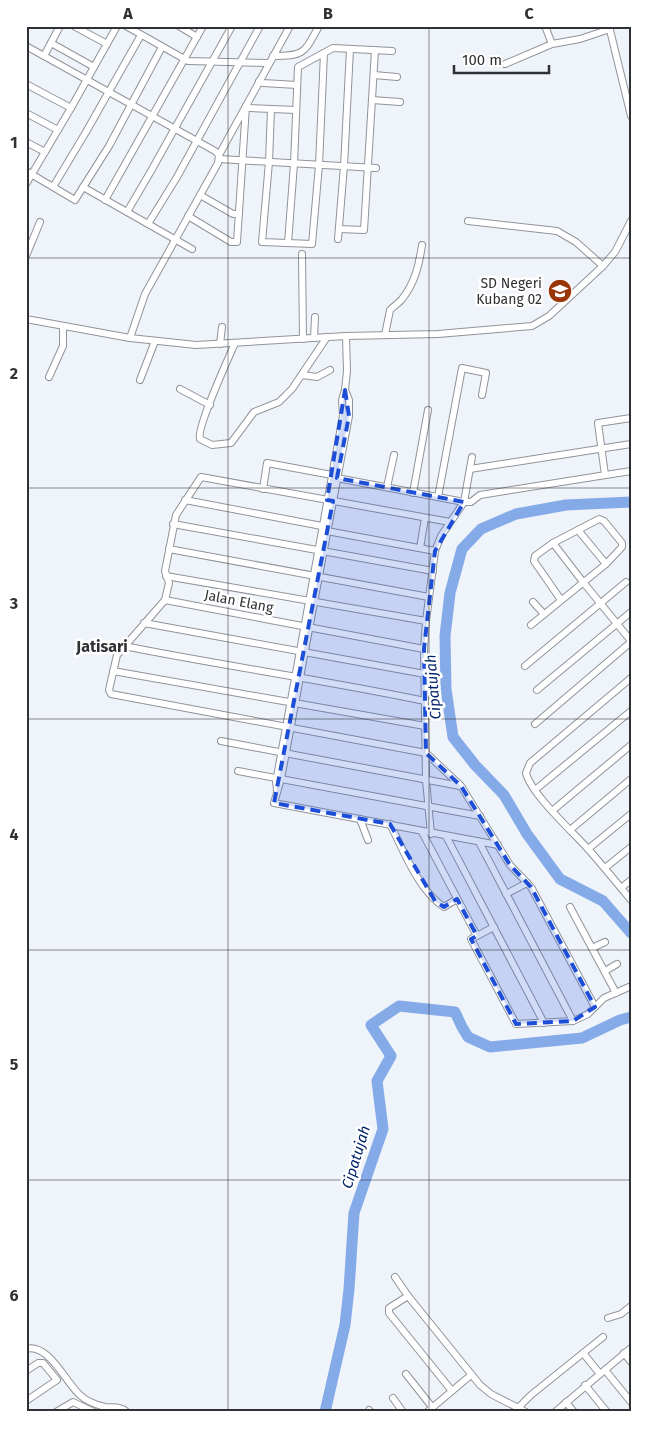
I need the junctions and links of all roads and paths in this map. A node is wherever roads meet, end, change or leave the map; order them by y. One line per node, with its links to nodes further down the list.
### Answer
1 (60, 26): 15 (street)
2 (74, 26): 16 (street)
3 (116, 26): 16 (street)
4 (126, 26): 13 (street)
5 (178, 26): 14 (street)
6 (203, 26): 14 (street)
7 (232, 26): 27 (street)
8 (260, 26): 28 (street)
9 (290, 26): 26 (street)
10 (319, 26): 26 (street)
11 (545, 26): 17 (street)
12 (609, 28): 17 (street); 47 (street)
13 (141, 35): 19 (street); 37 (street)
14 (198, 37): 25 (street)
15 (51, 43): 24 (street); 30 (street)
16 (107, 44): 30 (street)
17 (552, 44): 29 (street)
18 (26, 46): 24 (street)
19 (162, 47): 25 (street); 40 (street)
20 (350, 49): 21 (street); 23 (street); 58 (street)
21 (375, 50): 22 (street); 31 (street)
22 (392, 51)
23 (324, 53): 36 (street); 57 (street)
24 (44, 56): 33 (street)
25 (185, 59): 27 (street); 46 (street)
26 (271, 59): 28 (street); 34 (street)
27 (212, 62): 28 (street); 48 (street)
28 (240, 62): 50 (street)
29 (505, 64)
30 (94, 67): 33 (street)
31 (374, 75): 32 (street); 38 (street)
32 (397, 77)
33 (87, 80): 37 (street); 42 (street)
34 (259, 81): 36 (street); 41 (street)
35 (26, 84): 42 (street)
36 (297, 85): 44 (street)
37 (109, 92): 40 (street); 63 (street)
38 (372, 100): 39 (street); 59 (street)
39 (400, 102)
40 (131, 104): 46 (street); 64 (street)
41 (246, 106): 43 (street); 53 (street); 54 (street)
42 (71, 108): 49 (street)
43 (270, 109): 44 (street); 55 (street)
44 (296, 110): 56 (street)
45 (26, 113): 49 (street)
46 (154, 116): 48 (street); 66 (street)
47 (631, 116)
48 (175, 128): 50 (street); 67 (street)
49 (58, 130): 52 (street)
50 (198, 141): 53 (street); 73 (street)
51 (26, 142): 52 (street)
52 (45, 152): 61 (street)
53 (219, 157): 54 (street); 65 (street)
54 (242, 161): 55 (street); 68 (street)
55 (269, 162): 56 (street); 77 (street)
56 (294, 164): 57 (street); 77 (street)
57 (319, 165): 58 (street); 77 (street)
58 (344, 166): 59 (street); 74 (street)
59 (369, 168): 60 (street); 74 (street)
60 (376, 168)
61 (29, 172): 62 (street); 63 (street)
62 (26, 184)
63 (52, 187): 64 (street)
64 (83, 187): 66 (street)
65 (200, 195): 68 (street); 69 (street)
66 (105, 200): 67 (street)
67 (127, 212): 73 (street)
68 (239, 214): 69 (street)
69 (188, 216): 75 (street)
70 (468, 221): 82 (street)
71 (631, 221): 82 (street)
72 (40, 222): 81 (street)
73 (148, 224): 75 (street)
74 (339, 229): 76 (street)
75 (175, 239): 79 (street); 90 (street)
76 (338, 239)
77 (288, 243)
78 (422, 245): 87 (street)
79 (192, 249)
80 (302, 254): 92 (street)
81 (26, 256)
82 (603, 266): 87 (street)
83 (316, 317): 91 (street)
84 (26, 319): 85 (street)
85 (63, 327): 90 (street); 98 (street)
86 (222, 327): 95 (street)
87 (386, 335): 88 (street)
88 (346, 336): 89 (street); 112 (street)
89 (327, 337): 91 (street); 97 (street)
90 (130, 338): 93 (street)
91 (314, 338): 92 (street)
92 (303, 339): 94 (street)
93 (156, 341): 95 (street); 99 (street)
94 (236, 343): 95 (street); 102 (street)
95 (220, 344)
96 (330, 370): 97 (street)
97 (302, 375): 102 (street)
98 (49, 376)
99 (140, 380)
100 (180, 389): 102 (street)
101 (482, 395): 116 (street)
102 (210, 405)
103 (428, 410): 115 (street)
104 (631, 418): 106 (street)
105 (631, 444): 106 (street)
106 (602, 448): 109 (street); 111 (street)
107 (394, 455): 113 (street)
108 (472, 457): 109 (street)
109 (470, 469): 119 (street)
110 (631, 471): 111 (street)
111 (605, 475): 119 (street)
112 (335, 477): 113 (street); 114 (street); 118 (street)
113 (387, 487): 115 (street)
114 (262, 489): 117 (street); 118 (street)
115 (413, 493): 116 (street)
116 (438, 497): 119 (street)
117 (186, 500): 122 (street); 123 (street)
118 (330, 501): 120 (street); 123 (street)
119 (464, 502): 121 (street)
120 (425, 518): 121 (street); 126 (street)
121 (450, 522): 129 (street)
122 (173, 524): 127 (street); 128 (street)
123 (326, 528): 126 (street); 128 (street)
124 (578, 530): 125 (street); 130 (street); 130 (street)
125 (553, 543): 134 (street); 138 (street)
126 (420, 548): 129 (street)
127 (169, 549): 132 (street); 133 (street)
128 (321, 551): 131 (street); 133 (street)
129 (435, 551): 131 (street)
130 (606, 564): 134 (street)
131 (433, 571): 136 (street)
132 (166, 576): 137 (street); 139 (street)
133 (316, 576): 136 (street); 139 (street)
134 (583, 582): 138 (street); 141 (street)
135 (626, 582): 141 (street)
136 (430, 597): 144 (street)
137 (165, 600): 145 (street); 148 (street, Jalan Elang)
138 (561, 600): 143 (street)
139 (312, 601): 144 (street); 148 (street)
140 (533, 602): 143 (street)
141 (600, 603): 146 (street); 153 (street)
142 (631, 612): 146 (street)
143 (544, 614): 147 (street)
144 (426, 621): 151 (street)
145 (144, 623): 150 (street); 152 (street)
146 (616, 624): 149 (street); 158 (street)
147 (531, 625)
148 (307, 627): 151 (street, Jalan Elang); 152 (street)
149 (631, 641): 162 (street)
150 (124, 646): 154 (street); 156 (street)
151 (424, 649): 155 (street)
152 (302, 652): 155 (street); 156 (street)
153 (526, 666)
154 (112, 670): 160 (street); 164 (street)
155 (425, 674): 159 (street)
156 (297, 677): 159 (street); 160 (street)
157 (631, 678): 174 (street)
158 (538, 690)
159 (425, 702): 163 (street)
160 (293, 703): 163 (street); 164 (street)
161 (631, 711): 174 (street)
162 (536, 724)
163 (425, 726): 168 (street)
164 (288, 728): 167 (street); 168 (street)
165 (221, 741): 167 (street)
166 (631, 745): 176 (street)
167 (283, 753): 170 (street); 172 (street)
168 (426, 753): 172 (street); 173 (street)
169 (238, 771): 170 (street)
170 (278, 779): 175 (street); 179 (street)
171 (631, 779): 181 (street)
172 (426, 780): 173 (street); 175 (street)
173 (462, 786): 178 (street)
174 (535, 790): 176 (street)
175 (428, 807): 178 (street); 183 (street)
176 (552, 810): 181 (street)
177 (631, 814): 189 (street)
178 (480, 816): 187 (street)
179 (360, 819): 180 (street); 185 (street)
180 (390, 824): 182 (street); 195 (street)
181 (570, 830): 189 (street)
182 (422, 832): 183 (street); 195 (street)
183 (431, 834): 184 (street)
184 (446, 836): 186 (street); 198 (street)
185 (368, 840)
186 (479, 842): 187 (street); 194 (street)
187 (498, 845): 192 (street)
188 (631, 847): 190 (street)
189 (588, 849): 190 (street)
190 (605, 868): 193 (street)
191 (631, 880): 193 (street)
192 (527, 883): 194 (street); 206 (street)
193 (621, 888): 196 (street)
194 (506, 894): 207 (street)
195 (457, 899): 199 (street)
196 (631, 900)
197 (570, 907): 201 (street)
198 (494, 927): 199 (street); 208 (street)
199 (477, 936): 208 (street)
200 (605, 942): 201 (street)
201 (592, 948): 203 (street)
202 (617, 964): 203 (street)
203 (604, 971): 205 (street)
204 (629, 987): 205 (street)
205 (616, 993): 206 (street)
206 (595, 1007): 207 (street)
207 (573, 1021): 208 (street)
208 (544, 1023)
209 (395, 1277): 210 (street)
210 (408, 1296): 222 (street); 224 (street)
211 (631, 1306): 212 (street)
212 (608, 1318)
213 (603, 1337): 216 (street)
214 (631, 1348): 217 (street)
215 (26, 1349): 233 (street)
216 (583, 1353): 220 (street); 229 (street)
217 (624, 1354): 218 (street); 220 (street)
218 (631, 1362)
219 (26, 1371): 226 (street)
220 (602, 1372): 223 (street); 228 (street)
221 (406, 1374): 230 (street)
222 (471, 1375): 224 (street); 229 (street)
223 (586, 1385): 227 (street); 238 (street)
224 (452, 1391): 230 (street)
225 (393, 1398): 234 (street)
226 (26, 1401)
227 (566, 1402): 236 (street); 237 (street)
228 (631, 1402)
229 (518, 1408): 235 (street)
230 (429, 1409)
231 (56, 1412): 232 (street)
232 (94, 1412)
233 (127, 1412)
234 (403, 1412)
235 (526, 1412)
236 (555, 1412)
237 (574, 1412)
238 (606, 1412)

